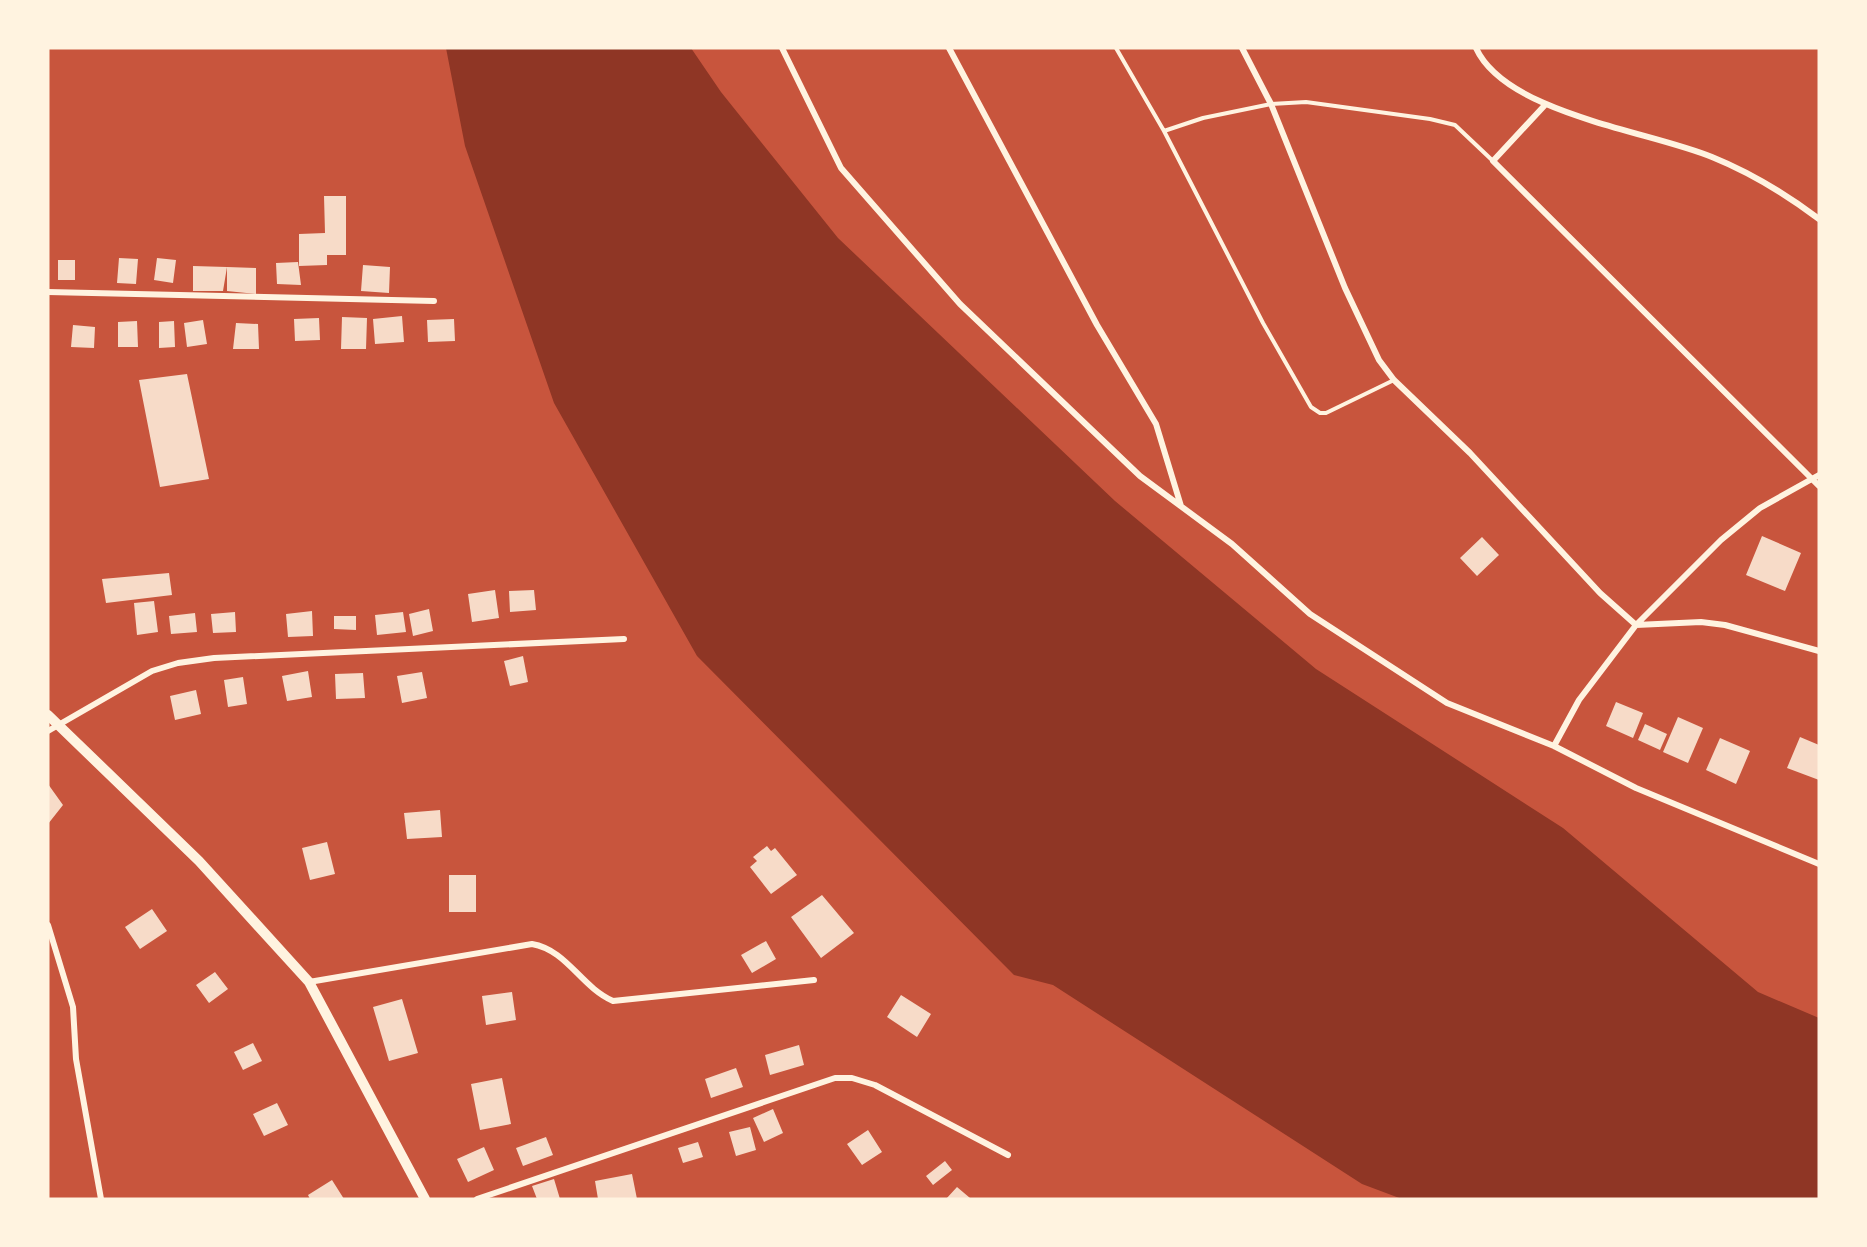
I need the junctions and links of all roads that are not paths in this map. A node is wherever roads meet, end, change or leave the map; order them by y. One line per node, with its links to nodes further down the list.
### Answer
1 (782, 48): 17 (street)
2 (949, 48): 17 (street)
3 (1116, 48): 8 (lane)
4 (1242, 48): 6 (street)
5 (1476, 48): 7 (street)
6 (1271, 104): 8 (lane); 9 (lane); 13 (street)
7 (1545, 105): 9 (street); 10 (street)
8 (1164, 131): 13 (lane)
9 (1493, 161): 15 (street)
10 (1819, 219)
11 (48, 292): 12 (street)
12 (434, 301)
13 (1394, 380): 18 (street)
14 (1819, 475): 15 (street)
15 (1812, 479): 16 (street); 18 (street)
16 (1819, 486)
17 (1181, 507): 24 (street)
18 (1636, 624): 20 (street); 24 (street)
19 (624, 639): 22 (street)
20 (1819, 651)
21 (48, 715): 22 (street)
22 (58, 722): 23 (street); 28 (street)
23 (48, 731)
24 (1554, 746): 25 (street)
25 (1819, 864)
26 (48, 926): 30 (street)
27 (814, 980): 28 (street)
28 (309, 982): 31 (street)
29 (1008, 1155): 32 (street)
30 (101, 1199)
31 (424, 1199)
32 (477, 1199)

